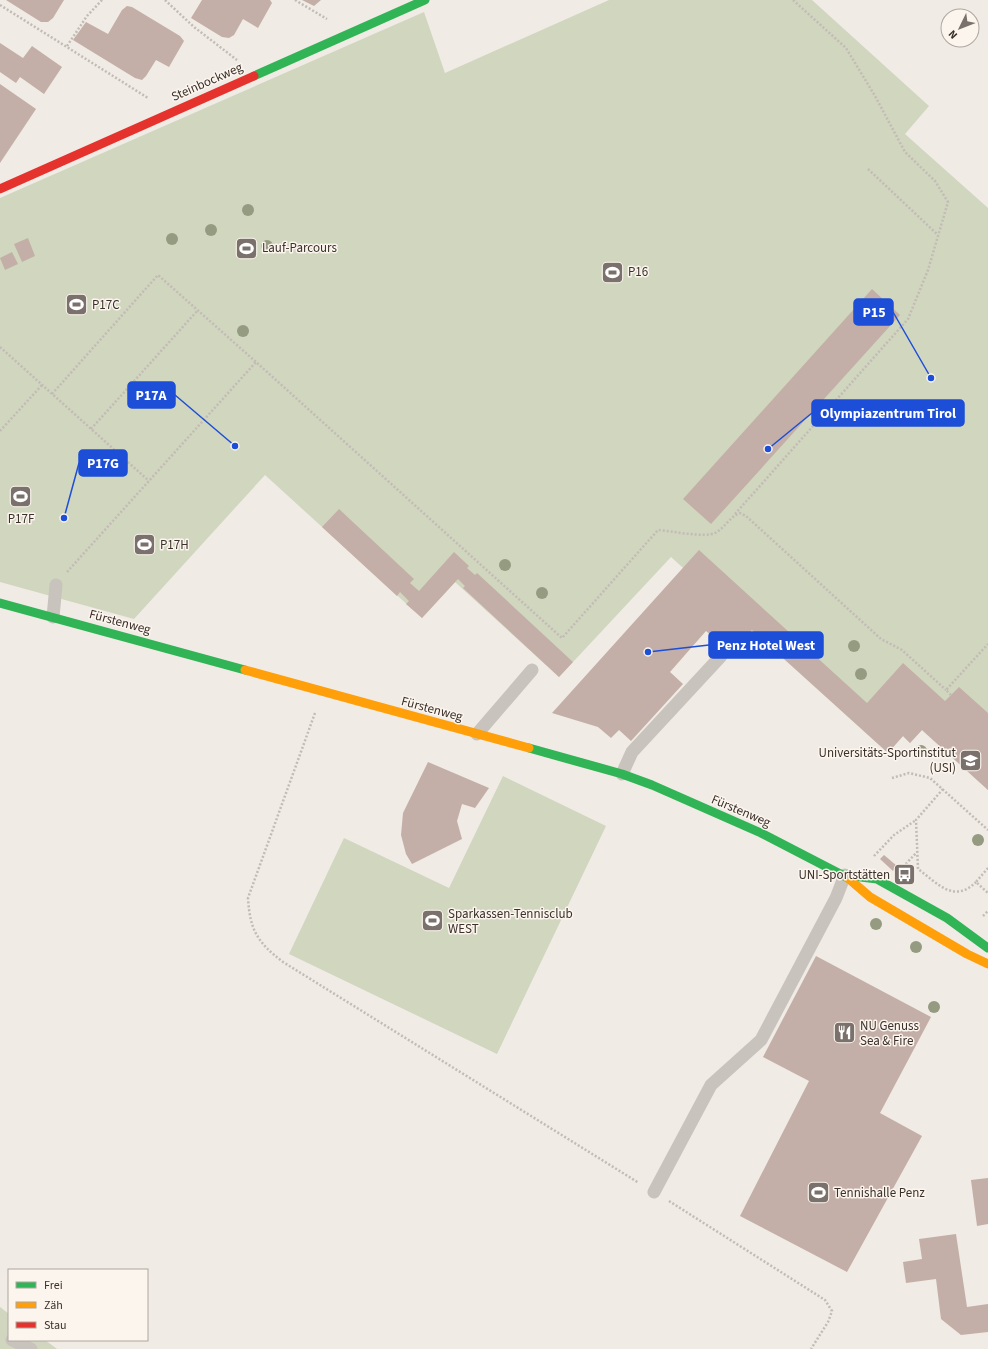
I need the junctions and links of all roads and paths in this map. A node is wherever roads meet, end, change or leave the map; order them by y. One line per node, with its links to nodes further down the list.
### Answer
1 (102, 0): 8 (path)
2 (165, 0): 9 (path)
3 (295, 0): 7 (path)
4 (424, 0): 7 (street, Steinbockweg)
5 (793, 0): 13 (path)
6 (0, 5): 8 (path)
7 (350, 33): 9 (street, Steinbockweg)
8 (67, 46): 10 (path)
9 (256, 75): 10 (street, Steinbockweg)
10 (170, 113): 12 (street, Steinbockweg)
11 (868, 169): 13 (path)
12 (0, 189)
13 (938, 235): 22 (path)
14 (198, 310): 16 (path); 18 (path); 19 (path)
15 (0, 347): 17 (path)
16 (256, 362): 21 (path); 22 (path)
17 (42, 385): 18 (path); 20 (path)
18 (52, 394): 19 (path)
19 (91, 429): 21 (path)
20 (0, 431)
21 (149, 481): 23 (path)
22 (734, 515): 29 (path)
23 (56, 585): 25 (lane)
24 (0, 603): 25 (street, Fürstenweg)
25 (53, 617): 32 (street, Fürstenweg)
26 (988, 644): 29 (path)
27 (721, 656): 33 (lane)
28 (532, 670): 32 (lane)
29 (946, 690): 30 (path)
30 (951, 695)
31 (315, 712): 47 (path)
32 (477, 734): 33 (street, Fürstenweg)
33 (622, 774): 42 (street, Fürstenweg)
34 (892, 778): 35 (path)
35 (943, 789): 36 (path); 37 (path)
36 (916, 820): 38 (path); 39 (path)
37 (988, 830)
38 (880, 850)
39 (918, 851): 41 (path); 43 (path)
40 (988, 868): 43 (path)
41 (900, 869)
42 (845, 875): 45 (street, Fürstenweg); 46 (street, Fürstenweg); 47 (lane)
43 (976, 882): 44 (path)
44 (988, 893)
45 (988, 948)
46 (988, 964)
47 (654, 1192): 50 (path)
48 (12, 1341): 49 (lane)
49 (31, 1349)
50 (811, 1349)

